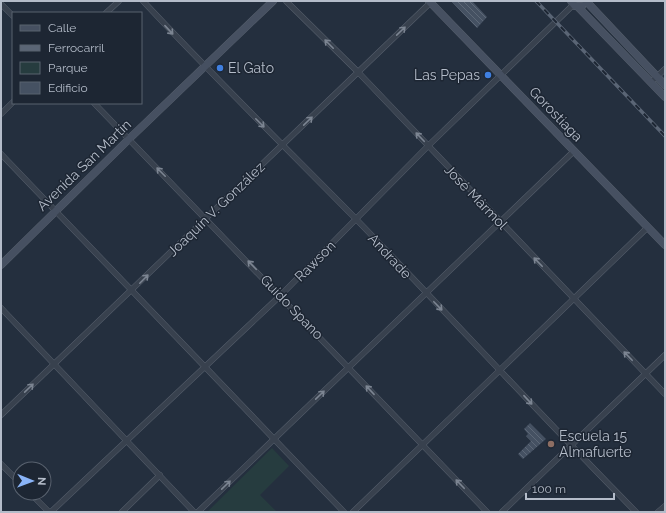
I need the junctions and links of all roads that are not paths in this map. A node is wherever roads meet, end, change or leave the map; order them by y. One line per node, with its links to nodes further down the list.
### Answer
1 (119, 1): 9 (street)
2 (143, 1): 11 (street, Andrade, one-way to 11)
3 (273, 1): 11 (main road, Avenida San Martín)
4 (286, 1): 13 (street, José Mármol, one-way to 4)
5 (586, 1): 8 (main road); 15 (main road)
6 (430, 2): 13 (street, Joaquín V. González, one-way to 6); 14 (main road, Gorostiaga)
7 (1, 4): 10 (street)
8 (574, 4): 14 (street, Rawson); 16 (main road)
9 (107, 12)
10 (12, 15)
11 (204, 67): 22 (main road, Avenida San Martín); 23 (street, Andrade, one-way to 23)
12 (665, 69): 15 (street)
13 (358, 72): 23 (street, Joaquín V. González, one-way to 13); 24 (street, José Mármol, one-way to 13)
14 (501, 76): 24 (street, Rawson); 25 (main road, Gorostiaga)
15 (657, 77): 16 (street); 17 (main road)
16 (651, 82): 18 (main road)
17 (665, 85)
18 (665, 97)
19 (12, 103): 21 (street)
20 (95, 104): 22 (street, Guido Spano)
21 (1, 114)
22 (128, 140): 27 (main road, Avenida San Martín); 28 (street, Guido Spano, one-way to 22)
23 (282, 145): 28 (street, Joaquín V. González); 29 (street, Andrade)
24 (428, 146): 29 (street, Rawson); 30 (street, José Mármol)
25 (574, 151): 30 (street); 31 (main road, Gorostiaga)
26 (1, 154): 27 (street)
27 (55, 211): 33 (main road, Avenida San Martín); 34 (street)
28 (206, 217): 34 (street, Joaquín V. González, one-way to 28); 36 (street, Guido Spano, one-way to 28)
29 (356, 219): 35 (street, Andrade); 36 (street, Rawson)
30 (500, 221): 35 (street); 37 (street, José Mármol, one-way to 30)
31 (648, 227): 32 (main road, Gorostiaga); 37 (street)
32 (665, 246)
33 (1, 265)
34 (132, 290): 40 (street, Joaquín V. González); 41 (street)
35 (426, 293): 42 (street); 43 (street, Andrade, one-way to 43)
36 (281, 295): 41 (street, Rawson); 42 (street, Guido Spano)
37 (574, 299): 43 (street); 44 (street, José Mármol, one-way to 37)
38 (1, 308): 40 (street)
39 (665, 355): 44 (street)
40 (55, 363): 46 (street, Joaquín V. González, one-way to 40); 48 (street)
41 (206, 367): 47 (street); 48 (street, Rawson)
42 (349, 367): 47 (street, one-way to 42); 49 (street, Guido Spano, one-way to 42)
43 (500, 370): 49 (street); 50 (street, Andrade, one-way to 50)
44 (646, 374): 45 (street, José Mármol); 50 (street)
45 (665, 394)
46 (1, 415)
47 (274, 439): 59 (street, one-way to 47); 60 (street)
48 (128, 441): 53 (street); 56 (street, Rawson)
49 (423, 445): 61 (street); 62 (street, Guido Spano, one-way to 49)
50 (571, 446): 63 (street); 64 (street, Andrade)
51 (1, 464): 52 (street)
52 (12, 475)
53 (160, 475): 57 (street); 58 (street)
54 (38, 501): 56 (street)
55 (665, 506): 65 (street)
56 (50, 512)
57 (122, 512)
58 (194, 512)
59 (198, 512)
60 (344, 512)
61 (353, 512)
62 (487, 512)
63 (502, 512)
64 (636, 512)
65 (658, 512)

